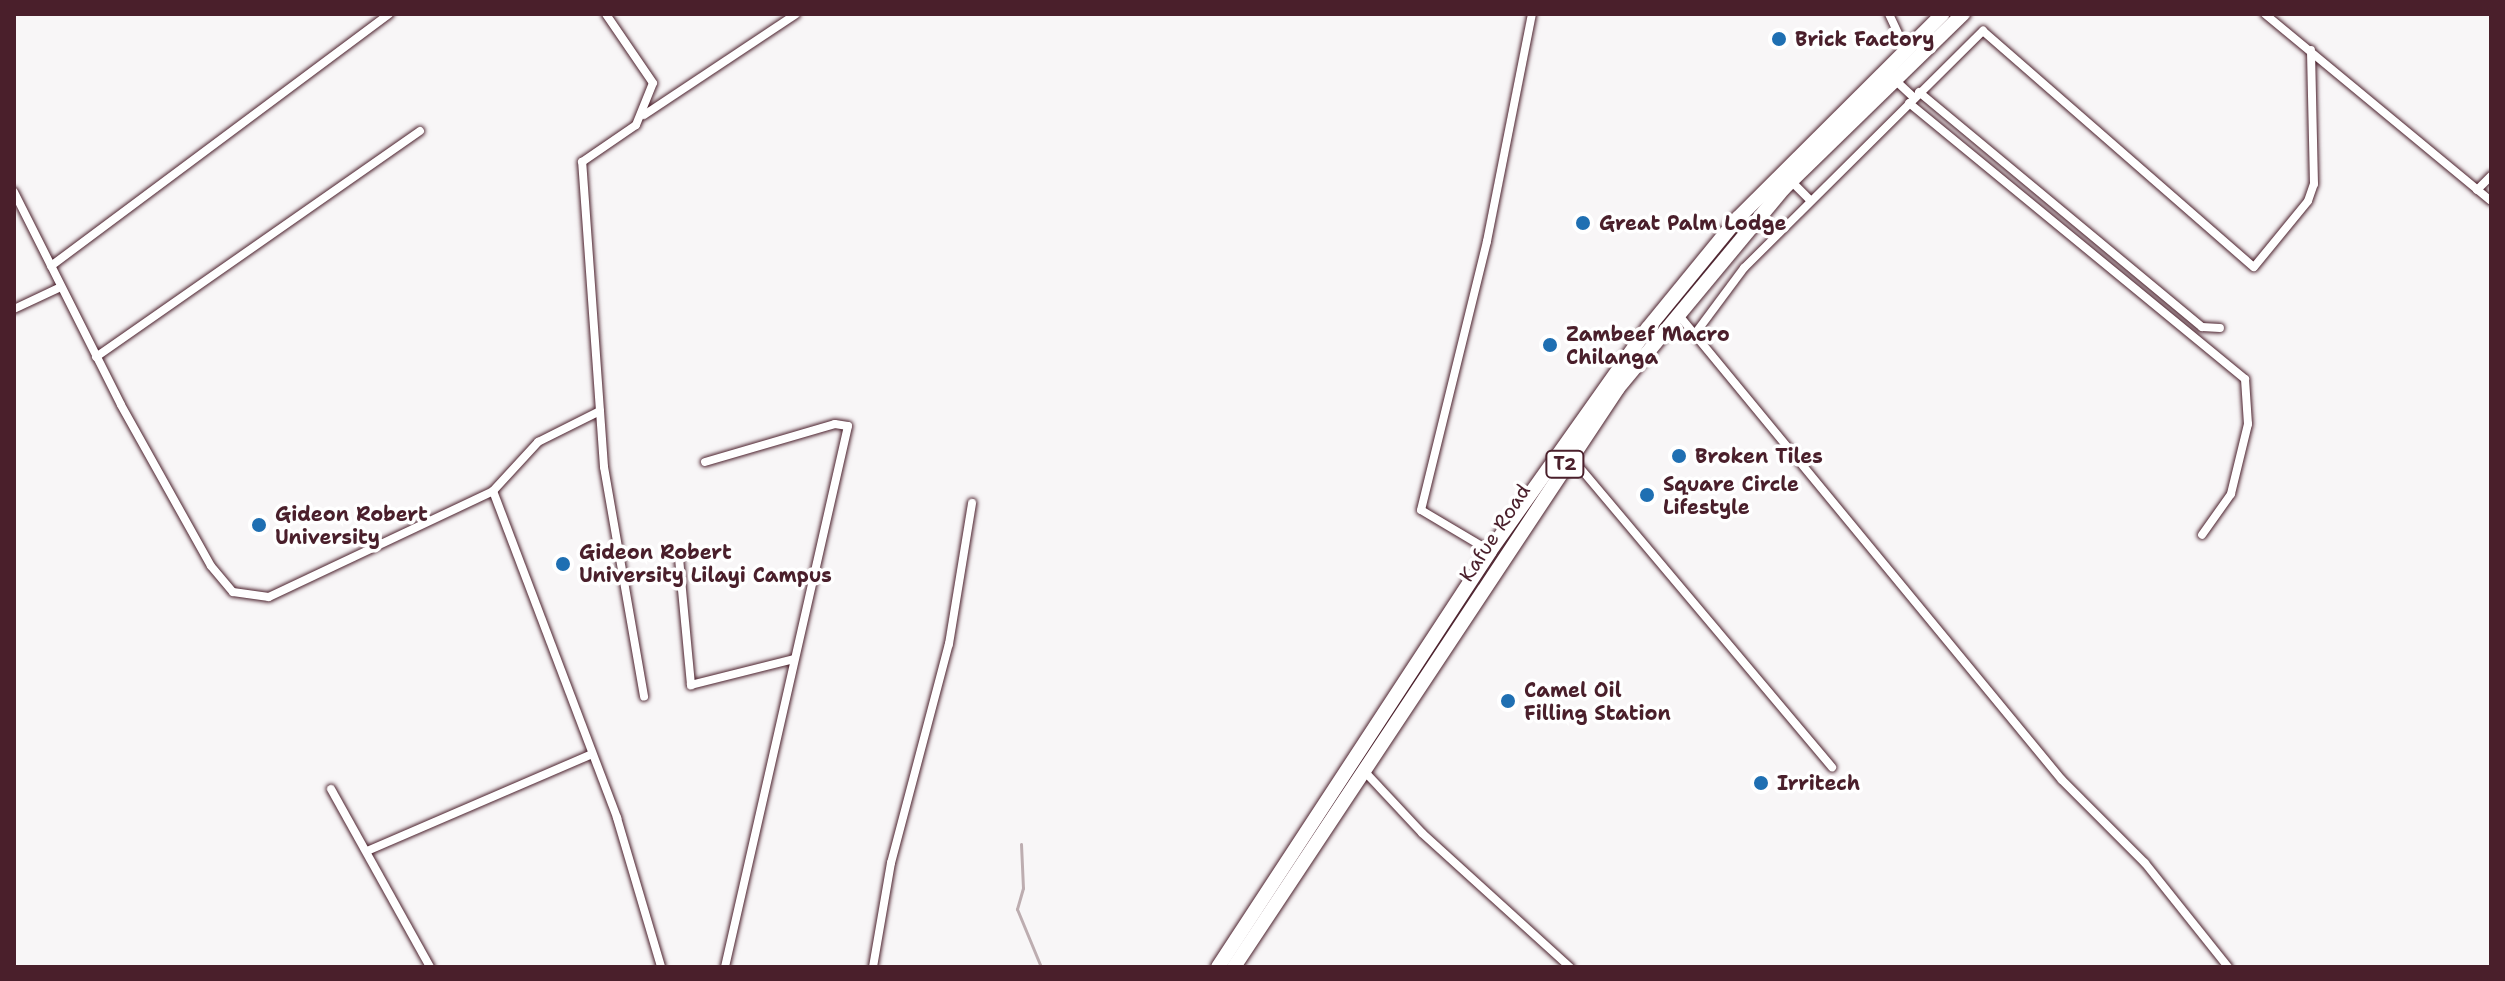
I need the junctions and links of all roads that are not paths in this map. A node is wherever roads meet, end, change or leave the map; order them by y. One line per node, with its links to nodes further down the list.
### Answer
1 (389, 14): 22 (street)
2 (606, 14): 13 (street)
3 (796, 14): 13 (street)
4 (1532, 14): 35 (street)
5 (1889, 14): 9 (street)
6 (1943, 14): 9 (highway, Kafue Road / T2)
7 (1963, 14): 11 (highway, Kafue Road / T2)
8 (2265, 14): 10 (street)
9 (1906, 50): 35 (highway, Kafue Road / T2)
10 (2311, 50): 12 (street); 17 (street)
11 (1894, 79): 12 (street); 16 (highway, Kafue Road / T2)
12 (1914, 98): 19 (street); 26 (street); 34 (street)
13 (643, 116): 29 (street)
14 (420, 131): 28 (street)
15 (2491, 176): 17 (street)
16 (1791, 181): 19 (street); 25 (highway, Kafue Road / T2)
17 (2477, 190): 20 (street)
18 (14, 192): 21 (street)
19 (1811, 201): 27 (street)
20 (2491, 201)
21 (17, 206): 22 (street)
22 (51, 266): 23 (street)
23 (61, 287): 24 (street); 28 (street)
24 (14, 309)
25 (1676, 313): 27 (street); 30 (highway, Kafue Road / T2)
26 (2220, 328)
27 (1695, 334): 51 (street)
28 (96, 357): 32 (street)
29 (600, 411): 32 (street); 38 (street)
30 (1570, 456): 40 (street); 41 (highway, Kafue Road / T2)
31 (705, 462): 37 (street)
32 (493, 491): 39 (street)
33 (972, 503): 47 (street)
34 (2202, 535)
35 (1490, 551): 48 (highway, Kafue Road / T2)
36 (679, 558): 37 (street)
37 (794, 659): 46 (street)
38 (644, 697)
39 (592, 754): 43 (street); 45 (street)
40 (1832, 767)
41 (1365, 772): 49 (highway, Kafue Road / T2); 50 (street)
42 (331, 789): 43 (street)
43 (367, 851): 44 (street)
44 (430, 967)
45 (661, 967)
46 (725, 967)
47 (873, 967)
48 (1218, 967)
49 (1234, 967)
50 (1570, 967)
51 (2228, 967)

